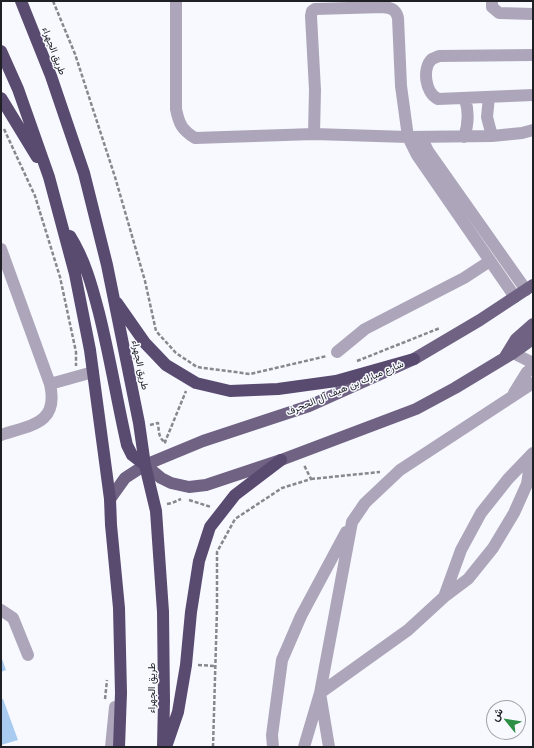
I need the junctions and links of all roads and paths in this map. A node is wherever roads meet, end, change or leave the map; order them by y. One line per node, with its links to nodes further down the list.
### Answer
1 (21, 1): 25 (highway, طريق الجهراء)
2 (53, 1): 34 (path)
3 (176, 1): 14 (street)
4 (492, 1): 5 (street)
5 (533, 14)
6 (1, 51): 19 (highway)
7 (533, 55): 11 (street)
8 (533, 95): 10 (street)
9 (1, 98): 19 (highway)
10 (489, 98): 11 (street); 15 (street)
11 (465, 99): 18 (street)
12 (1, 123): 37 (path)
13 (533, 130): 15 (street)
14 (314, 134): 16 (street); 16 (street)
15 (492, 136): 18 (street)
16 (408, 137): 17 (street); 22 (street)
17 (421, 137): 18 (street); 23 (street)
18 (464, 137)
19 (50, 177): 20 (highway)
20 (62, 225): 36 (highway); 46 (highway)
21 (1, 249): 40 (street)
22 (490, 261): 24 (street); 29 (street)
23 (531, 292): 24 (main road, شارع مبارك بن هيف آل الحجرف)
24 (515, 297): 31 (main road, شارع مبارك بن هيف آل الحجرف)
25 (114, 299): 38 (highway); 44 (highway, طريق الجهراء)
26 (533, 324): 30 (main road)
27 (440, 328): 33 (path)
28 (533, 339): 30 (main road)
29 (337, 352): 34 (path)
30 (509, 355): 32 (street); 47 (main road)
31 (414, 359): 38 (highway); 48 (main road, شارع مبارك بن هيف آل الحجرف)
32 (533, 363)
33 (351, 364)
34 (197, 367): 38 (path)
35 (533, 367): 41 (street)
36 (93, 372): 37 (street); 56 (highway)
37 (77, 376): 40 (street)
38 (191, 380): 45 (path)
39 (533, 383): 41 (street)
40 (50, 384): 43 (street)
41 (512, 396): 52 (street)
42 (158, 423): 45 (path)
43 (1, 435)
44 (142, 442): 46 (highway); 51 (highway, طريق الجهراء)
45 (165, 442): 48 (path)
46 (127, 445): 51 (highway)
47 (299, 453): 50 (main road); 53 (path)
48 (171, 454): 51 (main road, شارع مبارك بن هيف آل الحجرف)
49 (532, 455): 55 (street); 61 (street)
50 (281, 460): 54 (main road); 59 (highway)
51 (145, 465): 54 (main road); 56 (main road, شارع مبارك بن هيف آل الحجرف); 58 (highway, طريق الجهراء)
52 (400, 470): 53 (path); 60 (street)
53 (311, 479): 66 (path)
54 (181, 486): 58 (path)
55 (530, 490): 61 (street)
56 (110, 499): 64 (highway)
57 (187, 500): 59 (path)
58 (155, 506): 72 (highway, طريق الجهراء)
59 (220, 512): 65 (highway)
60 (352, 522): 68 (street); 74 (street)
61 (444, 598): 68 (street)
62 (1, 610): 63 (street)
63 (28, 655)
64 (120, 664): 70 (street); 71 (highway)
65 (186, 665): 66 (path); 72 (highway)
66 (216, 666): 73 (path)
67 (108, 676): 69 (path)
68 (320, 693): 75 (street); 76 (street)
69 (105, 699)
70 (111, 747)
71 (119, 747)
72 (164, 747)
73 (213, 747)
74 (273, 747)
75 (304, 747)
76 (329, 747)

